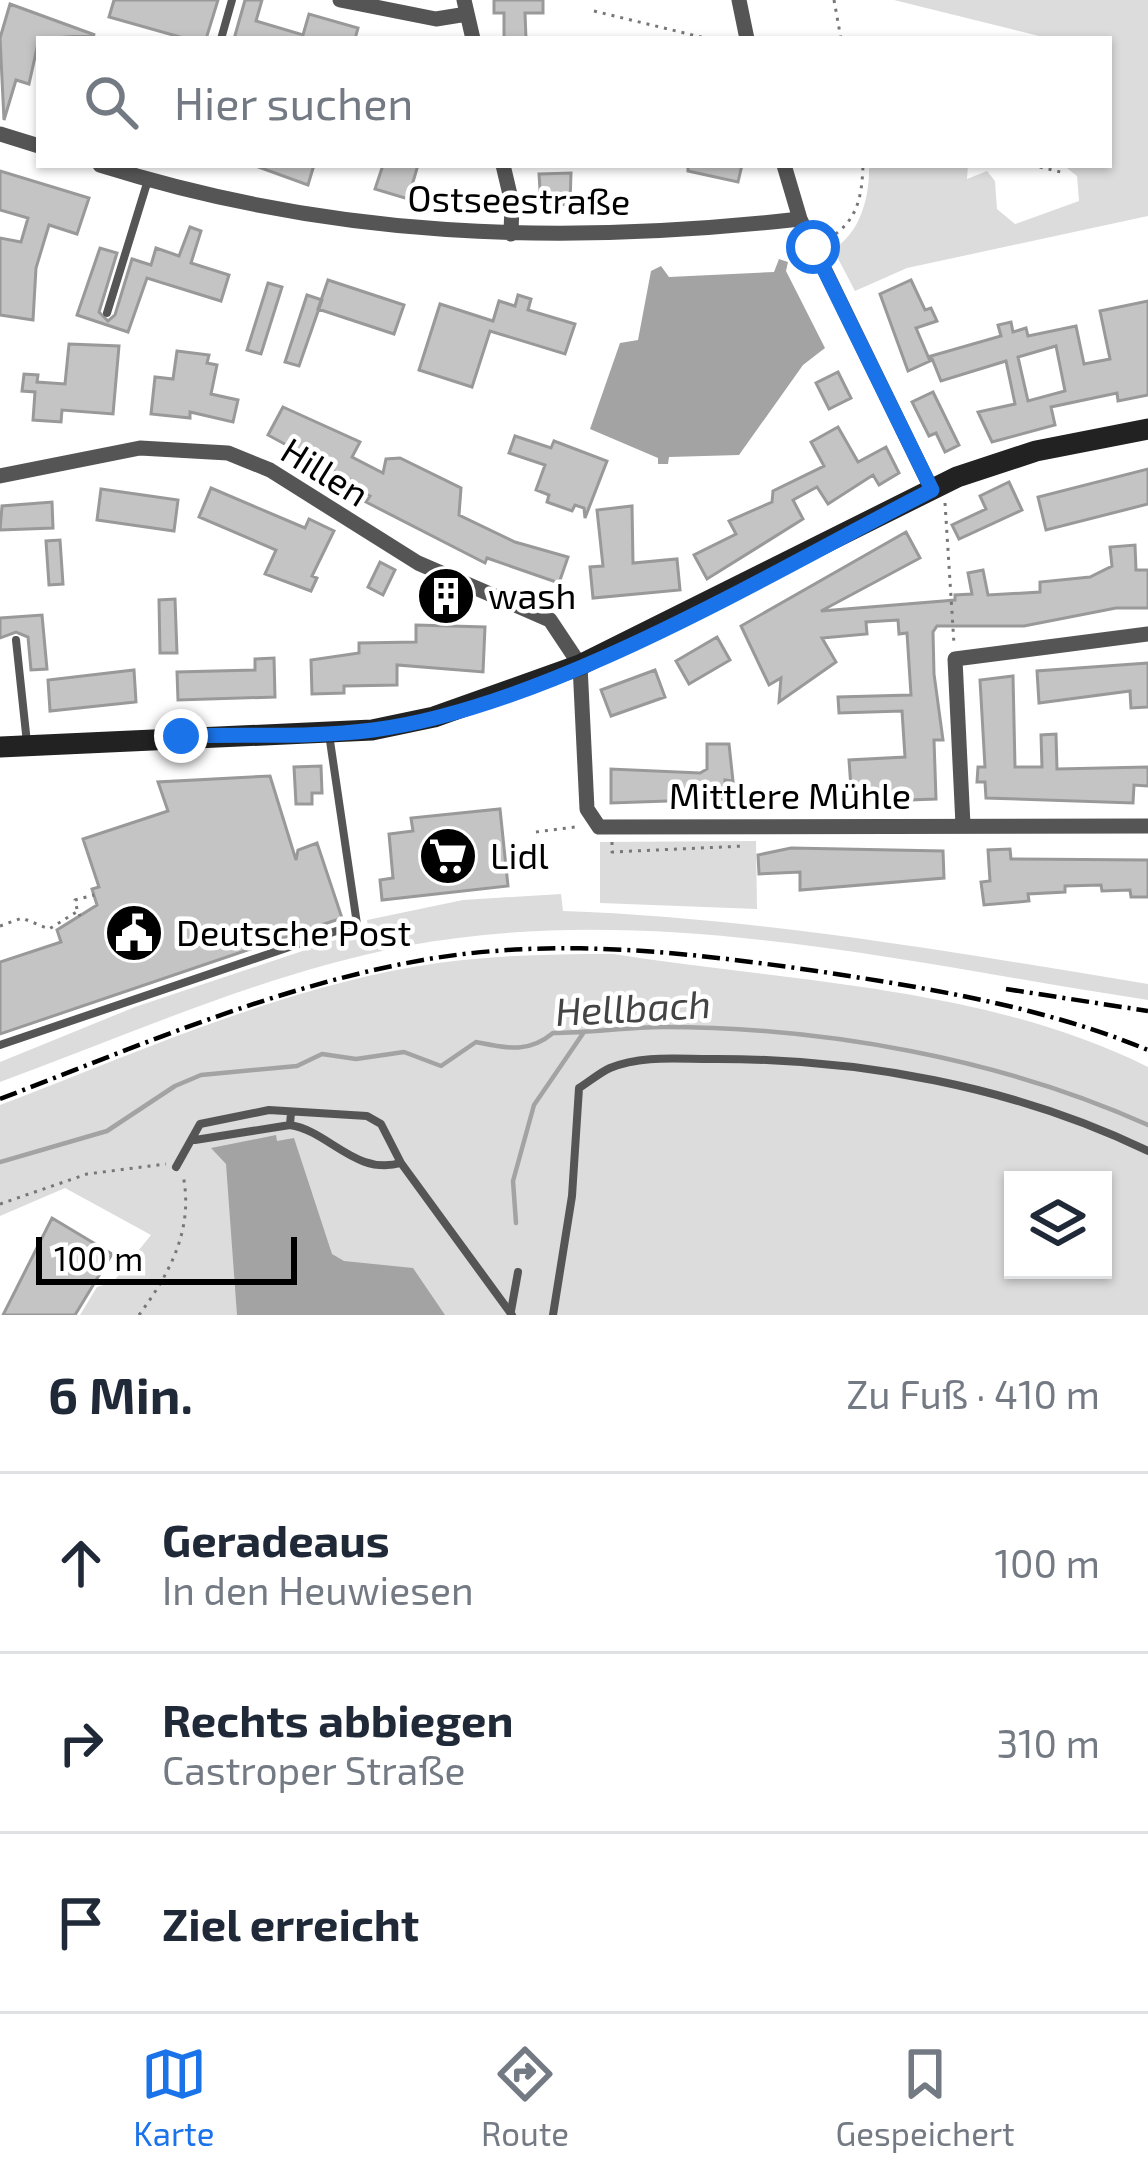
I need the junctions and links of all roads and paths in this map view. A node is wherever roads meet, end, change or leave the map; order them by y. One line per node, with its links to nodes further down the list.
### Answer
1 (232, 0): 7 (lane)
2 (340, 0): 5 (street)
3 (739, 0): 9 (street)
4 (834, 0): 10 (path)
5 (466, 7)
6 (594, 11): 8 (path)
7 (222, 36)
8 (697, 36)
9 (746, 36)
10 (840, 36)
11 (0, 134): 12 (street)
12 (36, 145)
13 (110, 168): 19 (street, Ostseestraße)
14 (504, 168): 21 (street)
15 (785, 168): 20 (street)
16 (863, 168): 22 (path)
17 (1044, 168): 18 (path)
18 (1065, 173)
19 (148, 180): 21 (street, Ostseestraße); 23 (lane)
20 (800, 219): 21 (street, Ostseestraße); 22 (street)
21 (512, 234)
22 (813, 247): 26 (street)
23 (106, 313)
24 (1148, 429): 26 (main road)
25 (0, 476): 30 (street, Hillen)
26 (938, 487): 29 (path); 30 (main road)
27 (1148, 634): 29 (street)
28 (16, 640): 32 (lane)
29 (955, 659): 36 (street)
30 (580, 665): 31 (main road); 34 (street)
31 (328, 732): 32 (main road); 41 (lane)
32 (27, 744): 33 (main road)
33 (0, 747)
34 (591, 821): 35 (street, Mittlere Mühle); 35 (path); 38 (path)
35 (744, 826): 36 (street, Mittlere Mühle)
36 (963, 826): 37 (street, Mittlere Mühle)
37 (1148, 826)
38 (536, 832)
39 (94, 895): 40 (path)
40 (0, 926)
41 (0, 1046)
42 (291, 1112): 43 (lane); 44 (lane); 46 (lane)
43 (290, 1124): 44 (lane); 46 (lane)
44 (195, 1140): 47 (lane)
45 (1148, 1151): 52 (lane)
46 (401, 1163): 50 (lane)
47 (176, 1167): 48 (path); 51 (path)
48 (0, 1204)
49 (518, 1272): 50 (lane)
50 (511, 1314)
51 (139, 1315)
52 (553, 1315)

